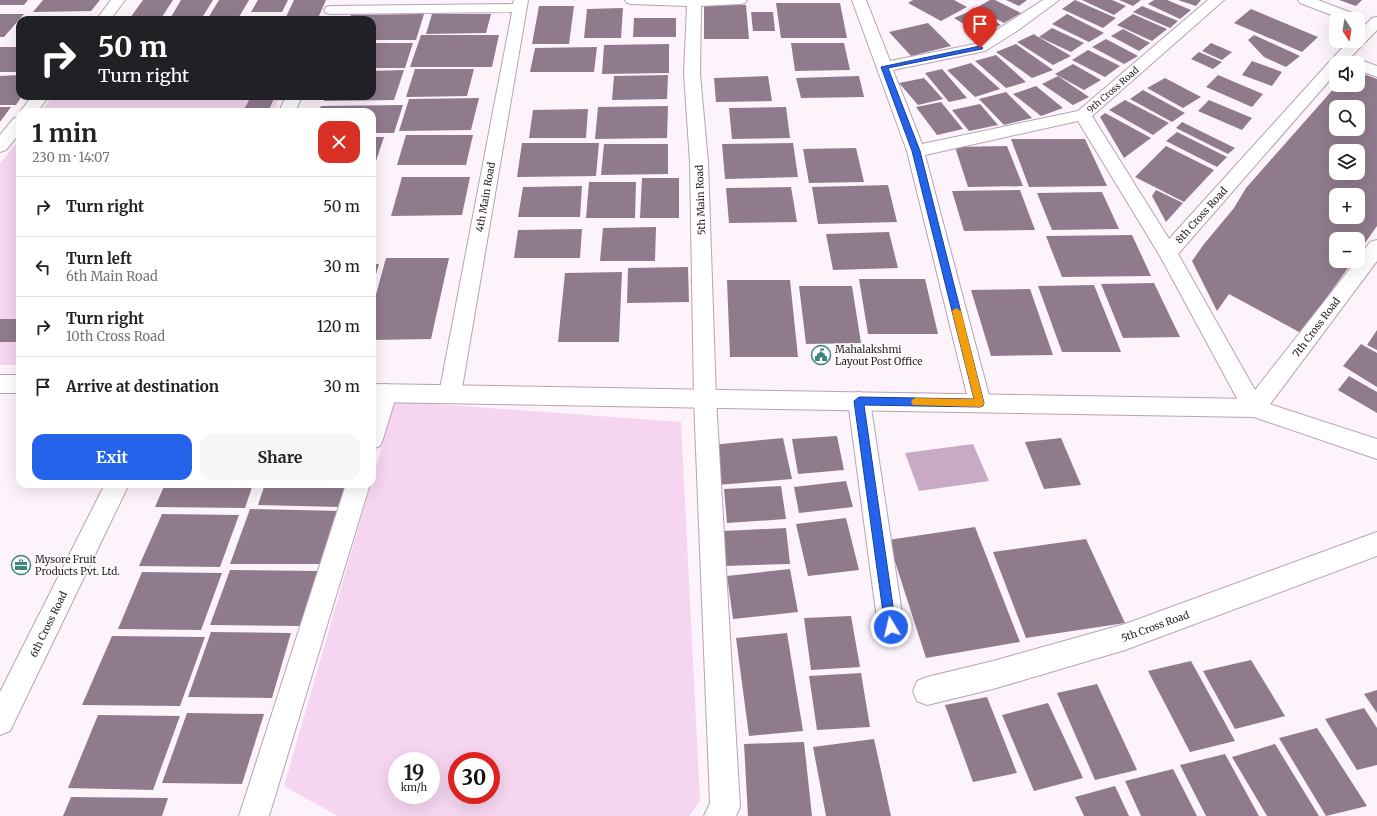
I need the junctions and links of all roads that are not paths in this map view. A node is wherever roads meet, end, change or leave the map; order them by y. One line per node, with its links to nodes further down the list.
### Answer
1 (118, 0): 12 (street)
2 (632, 0): 8 (street)
3 (740, 0): 8 (street)
4 (859, 0): 18 (street)
5 (1052, 0): 18 (street)
6 (1217, 0): 24 (street, 9th Cross Road)
7 (1305, 0): 11 (street)
8 (694, 2): 34 (street, 5th Main Road)
9 (520, 4): 10 (street); 33 (street, 4th Main Road)
10 (331, 10)
11 (1337, 12)
12 (106, 16)
13 (1365, 21): 14 (street)
14 (1375, 23): 15 (street, 8th Cross Road)
15 (1365, 34)
16 (1351, 48): 17 (street, 8th Cross Road)
17 (1343, 56)
18 (884, 67): 27 (street)
19 (1365, 67): 21 (street)
20 (1329, 71): 29 (street, 8th Cross Road)
21 (1377, 72)
22 (38, 100): 23 (street)
23 (31, 108)
24 (1083, 116): 27 (street, 9th Cross Road); 29 (street)
25 (16, 127): 26 (street)
26 (0, 146)
27 (916, 151): 36 (street)
28 (1377, 247): 37 (street, 7th Cross Road)
29 (1168, 252): 37 (street, 8th Cross Road)
30 (0, 384): 31 (street)
31 (16, 384)
32 (379, 393): 33 (street); 38 (street)
33 (450, 394): 34 (street)
34 (705, 398): 35 (street); 47 (street, 5th Main Road)
35 (859, 401): 36 (street); 43 (street)
36 (980, 403): 37 (street)
37 (1254, 408): 39 (street)
38 (376, 413)
39 (1377, 449)
40 (115, 488): 45 (street, 6th Cross Road)
41 (357, 488): 46 (street)
42 (1377, 544): 44 (street, 5th Cross Road)
43 (891, 627)
44 (927, 691)
45 (0, 721)
46 (254, 816)
47 (719, 816)

